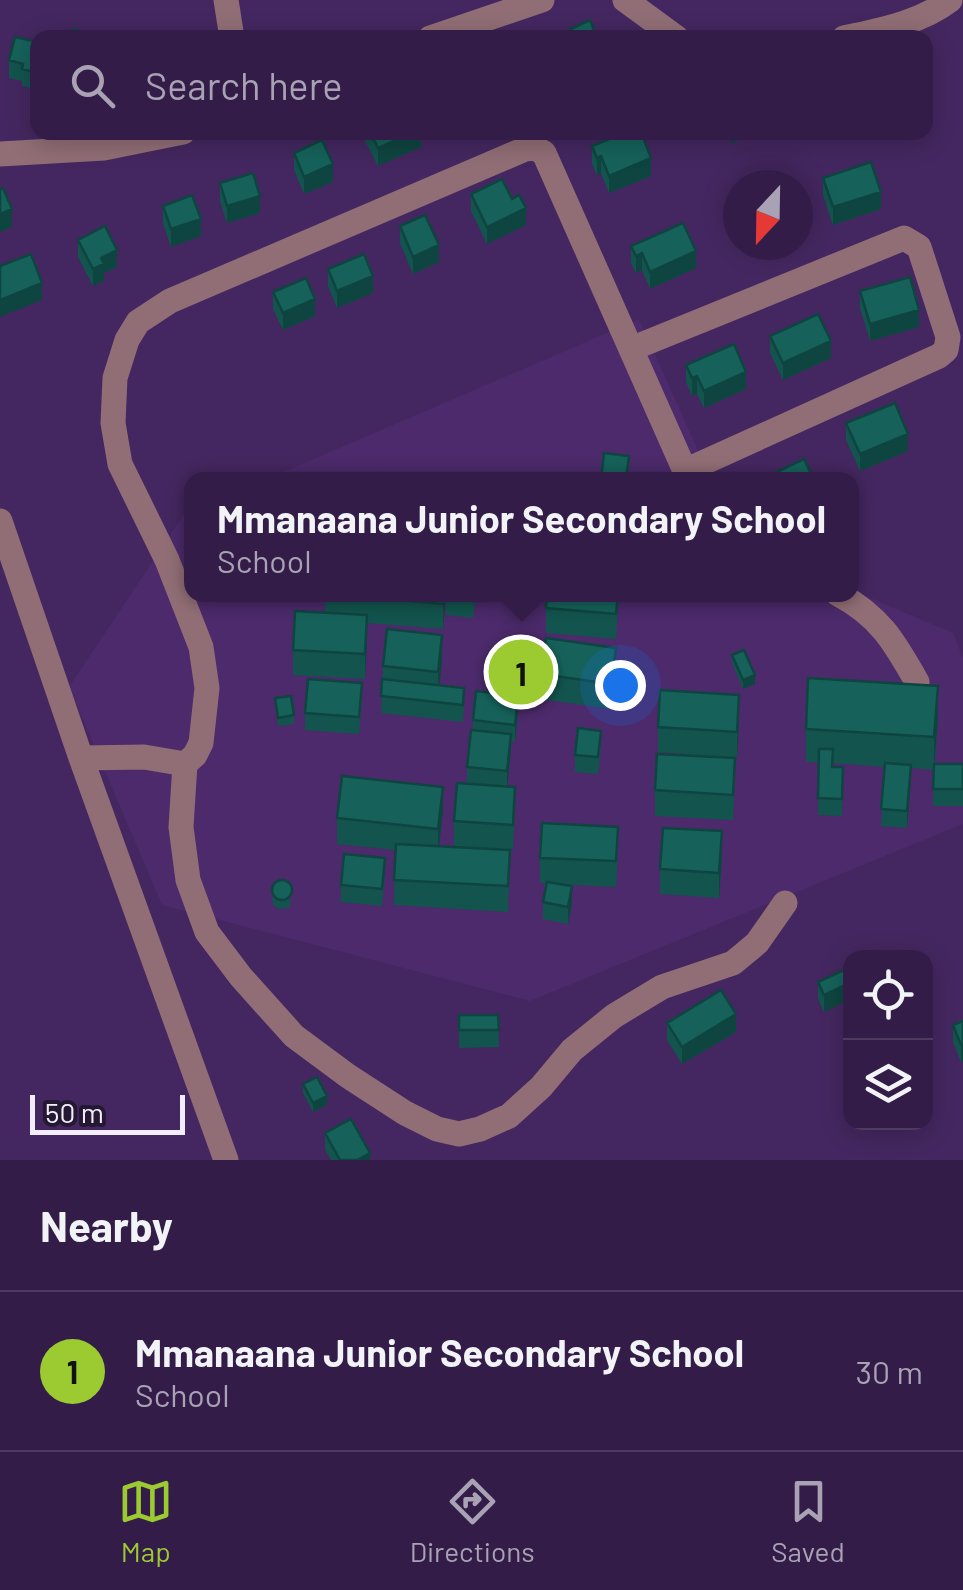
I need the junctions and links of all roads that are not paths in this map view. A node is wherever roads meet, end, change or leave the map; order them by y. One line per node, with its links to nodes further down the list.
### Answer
1 (226, 0): 5 (street)
2 (542, 0): 6 (street)
3 (625, 0): 7 (street)
4 (950, 0): 8 (street)
5 (231, 30)
6 (454, 30)
7 (665, 30)
8 (882, 30)
9 (144, 140): 10 (street)
10 (0, 154)
11 (631, 349): 12 (street); 13 (street); 18 (street)
12 (686, 472)
13 (693, 472)
14 (0, 522): 17 (street)
15 (851, 602): 16 (street)
16 (917, 682)
17 (81, 758): 18 (street); 20 (street)
18 (185, 764): 19 (street)
19 (785, 904)
20 (226, 1160)

